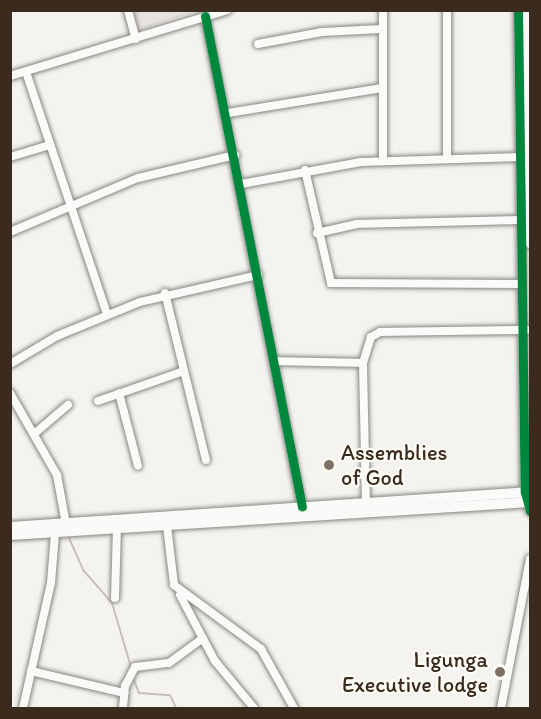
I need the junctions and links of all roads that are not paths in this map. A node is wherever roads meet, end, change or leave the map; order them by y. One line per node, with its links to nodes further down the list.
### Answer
1 (128, 10): 9 (street)
2 (228, 10): 7 (street)
3 (383, 10): 8 (street)
4 (447, 10): 20 (street)
5 (518, 10): 13 (street)
6 (526, 10): 13 (street)
7 (206, 16): 9 (street); 15 (street)
8 (382, 29): 10 (street); 14 (street)
9 (136, 39): 11 (street)
10 (258, 44)
11 (26, 72): 12 (street); 16 (street)
12 (10, 76)
13 (526, 76): 19 (street); 25 (street)
14 (382, 88): 15 (street); 21 (street)
15 (228, 113): 17 (street)
16 (50, 144): 18 (street); 24 (street)
17 (235, 155): 23 (street); 24 (street)
18 (10, 157)
19 (520, 157): 20 (street); 25 (street)
20 (447, 159): 21 (street)
21 (383, 161): 22 (street)
22 (305, 170): 23 (street); 27 (street)
23 (241, 184): 29 (street)
24 (70, 208): 26 (street); 32 (street)
25 (527, 220): 27 (street); 28 (street); 30 (street)
26 (10, 232)
27 (317, 233): 30 (street)
28 (531, 244)
29 (258, 275): 31 (street); 34 (street)
30 (522, 284): 33 (street)
31 (165, 293): 32 (street); 37 (street)
32 (107, 314): 36 (street)
33 (527, 330): 35 (street); 45 (street)
34 (275, 361): 35 (street); 46 (street)
35 (363, 363): 47 (street)
36 (10, 364)
37 (184, 371): 39 (street); 43 (street)
38 (10, 393): 42 (street)
39 (119, 393): 40 (street); 44 (street)
40 (98, 400)
41 (68, 405): 42 (street)
42 (34, 434): 48 (street)
43 (206, 460)
44 (138, 466)
45 (529, 500): 47 (main road)
46 (302, 507): 47 (main road); 48 (main road)
47 (366, 508): 49 (main road)
48 (66, 524): 50 (main road)
49 (167, 526): 51 (main road); 55 (street)
50 (10, 527)
51 (117, 528): 52 (main road); 56 (street)
52 (55, 532): 53 (main road); 58 (street)
53 (10, 535)
54 (531, 559): 64 (street)
55 (178, 590): 57 (street); 63 (street)
56 (115, 598)
57 (203, 638): 59 (street); 62 (street)
58 (31, 671): 59 (street); 60 (street)
59 (124, 693): 61 (street)
60 (23, 708)
61 (123, 708)
62 (254, 708)
63 (294, 708)
64 (501, 708)

